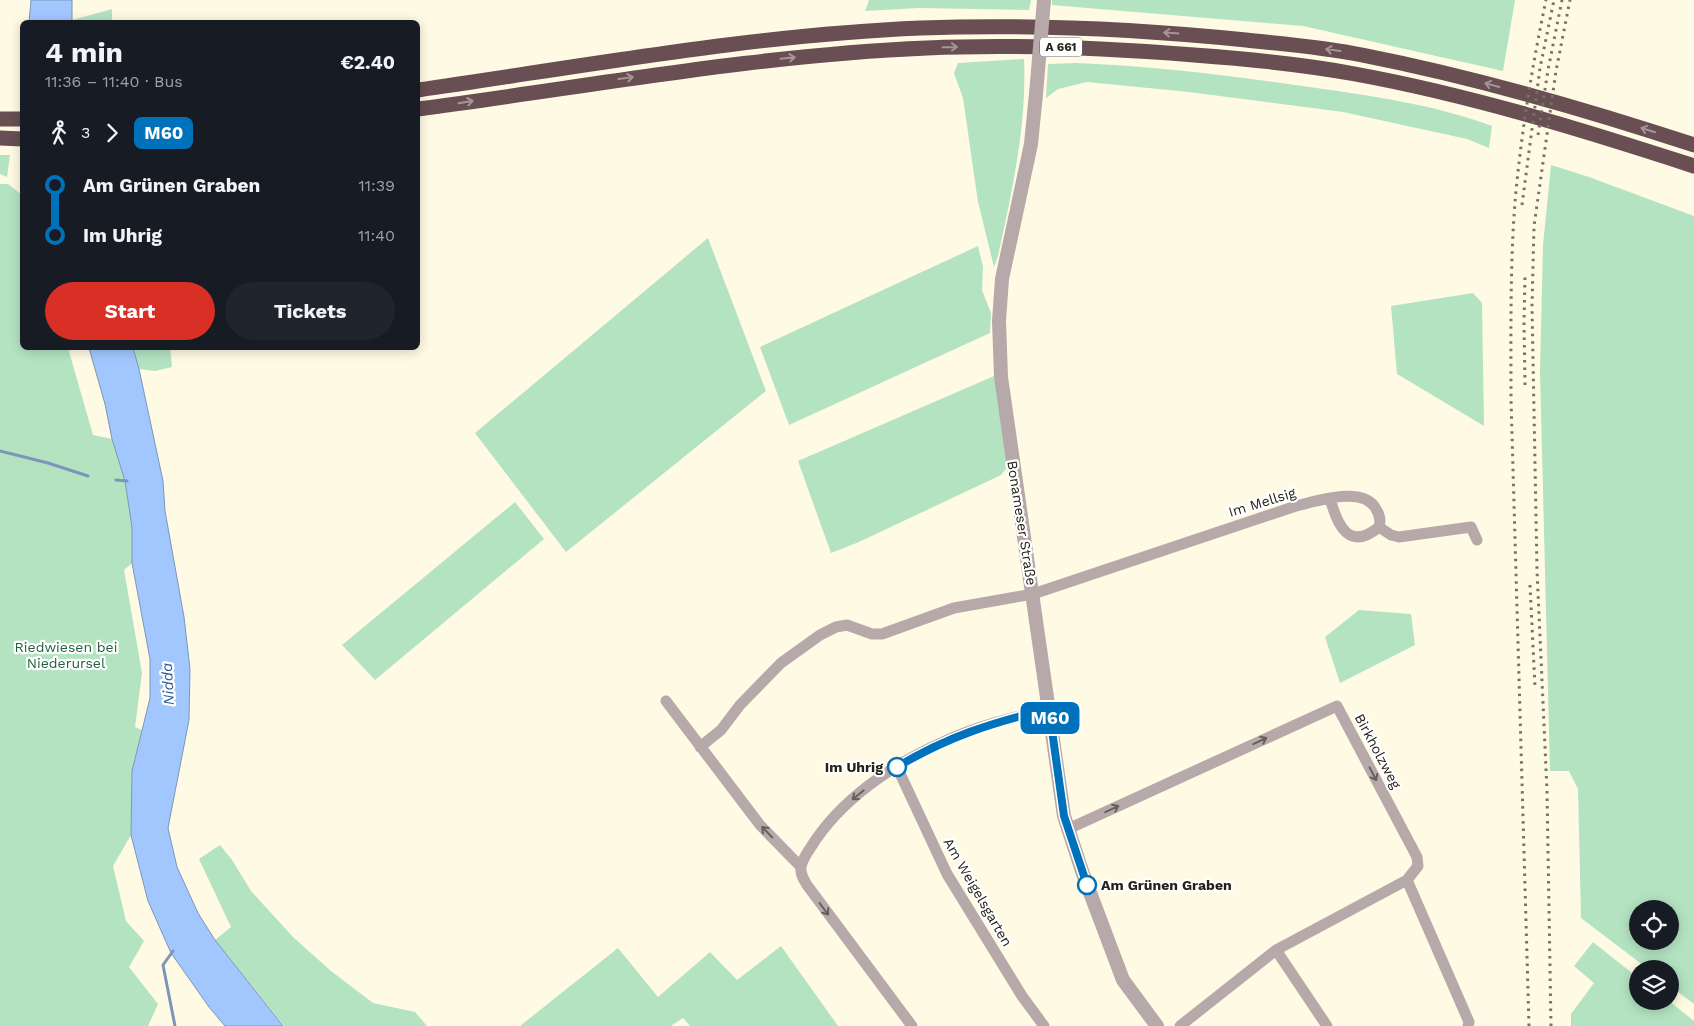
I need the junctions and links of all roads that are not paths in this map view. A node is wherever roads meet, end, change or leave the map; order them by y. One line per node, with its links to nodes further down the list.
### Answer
1 (1044, 0): 9 (street, Bonameser Straße, bridge)
2 (420, 90): 4 (highway, A 661, one-way to 2)
3 (420, 109): 5 (highway, A 661, one-way to 5)
4 (1694, 145)
5 (1694, 166)
6 (1330, 498): 7 (street, Im Mellsig); 7 (street); 9 (street, Im Mellsig)
7 (1379, 527): 8 (street)
8 (1477, 540)
9 (1033, 594): 11 (street, Bonameser Straße); 12 (street, Im Mellsig)
10 (666, 701): 12 (street)
11 (1049, 709): 13 (street); 14 (street, Bonameser Straße)
12 (700, 748): 15 (street, one-way to 12)
13 (897, 767): 15 (street, one-way to 15); 20 (street, Am Weigelsgarten)
14 (1068, 829): 16 (street, Birkholzweg, one-way to 16); 21 (street, Bonameser Straße)
15 (801, 867): 19 (street, one-way to 19)
16 (1407, 880): 17 (street); 18 (street)
17 (1276, 950): 22 (street); 23 (street)
18 (1468, 1024)
19 (912, 1026)
20 (1044, 1026)
21 (1158, 1026)
22 (1180, 1026)
23 (1327, 1026)

